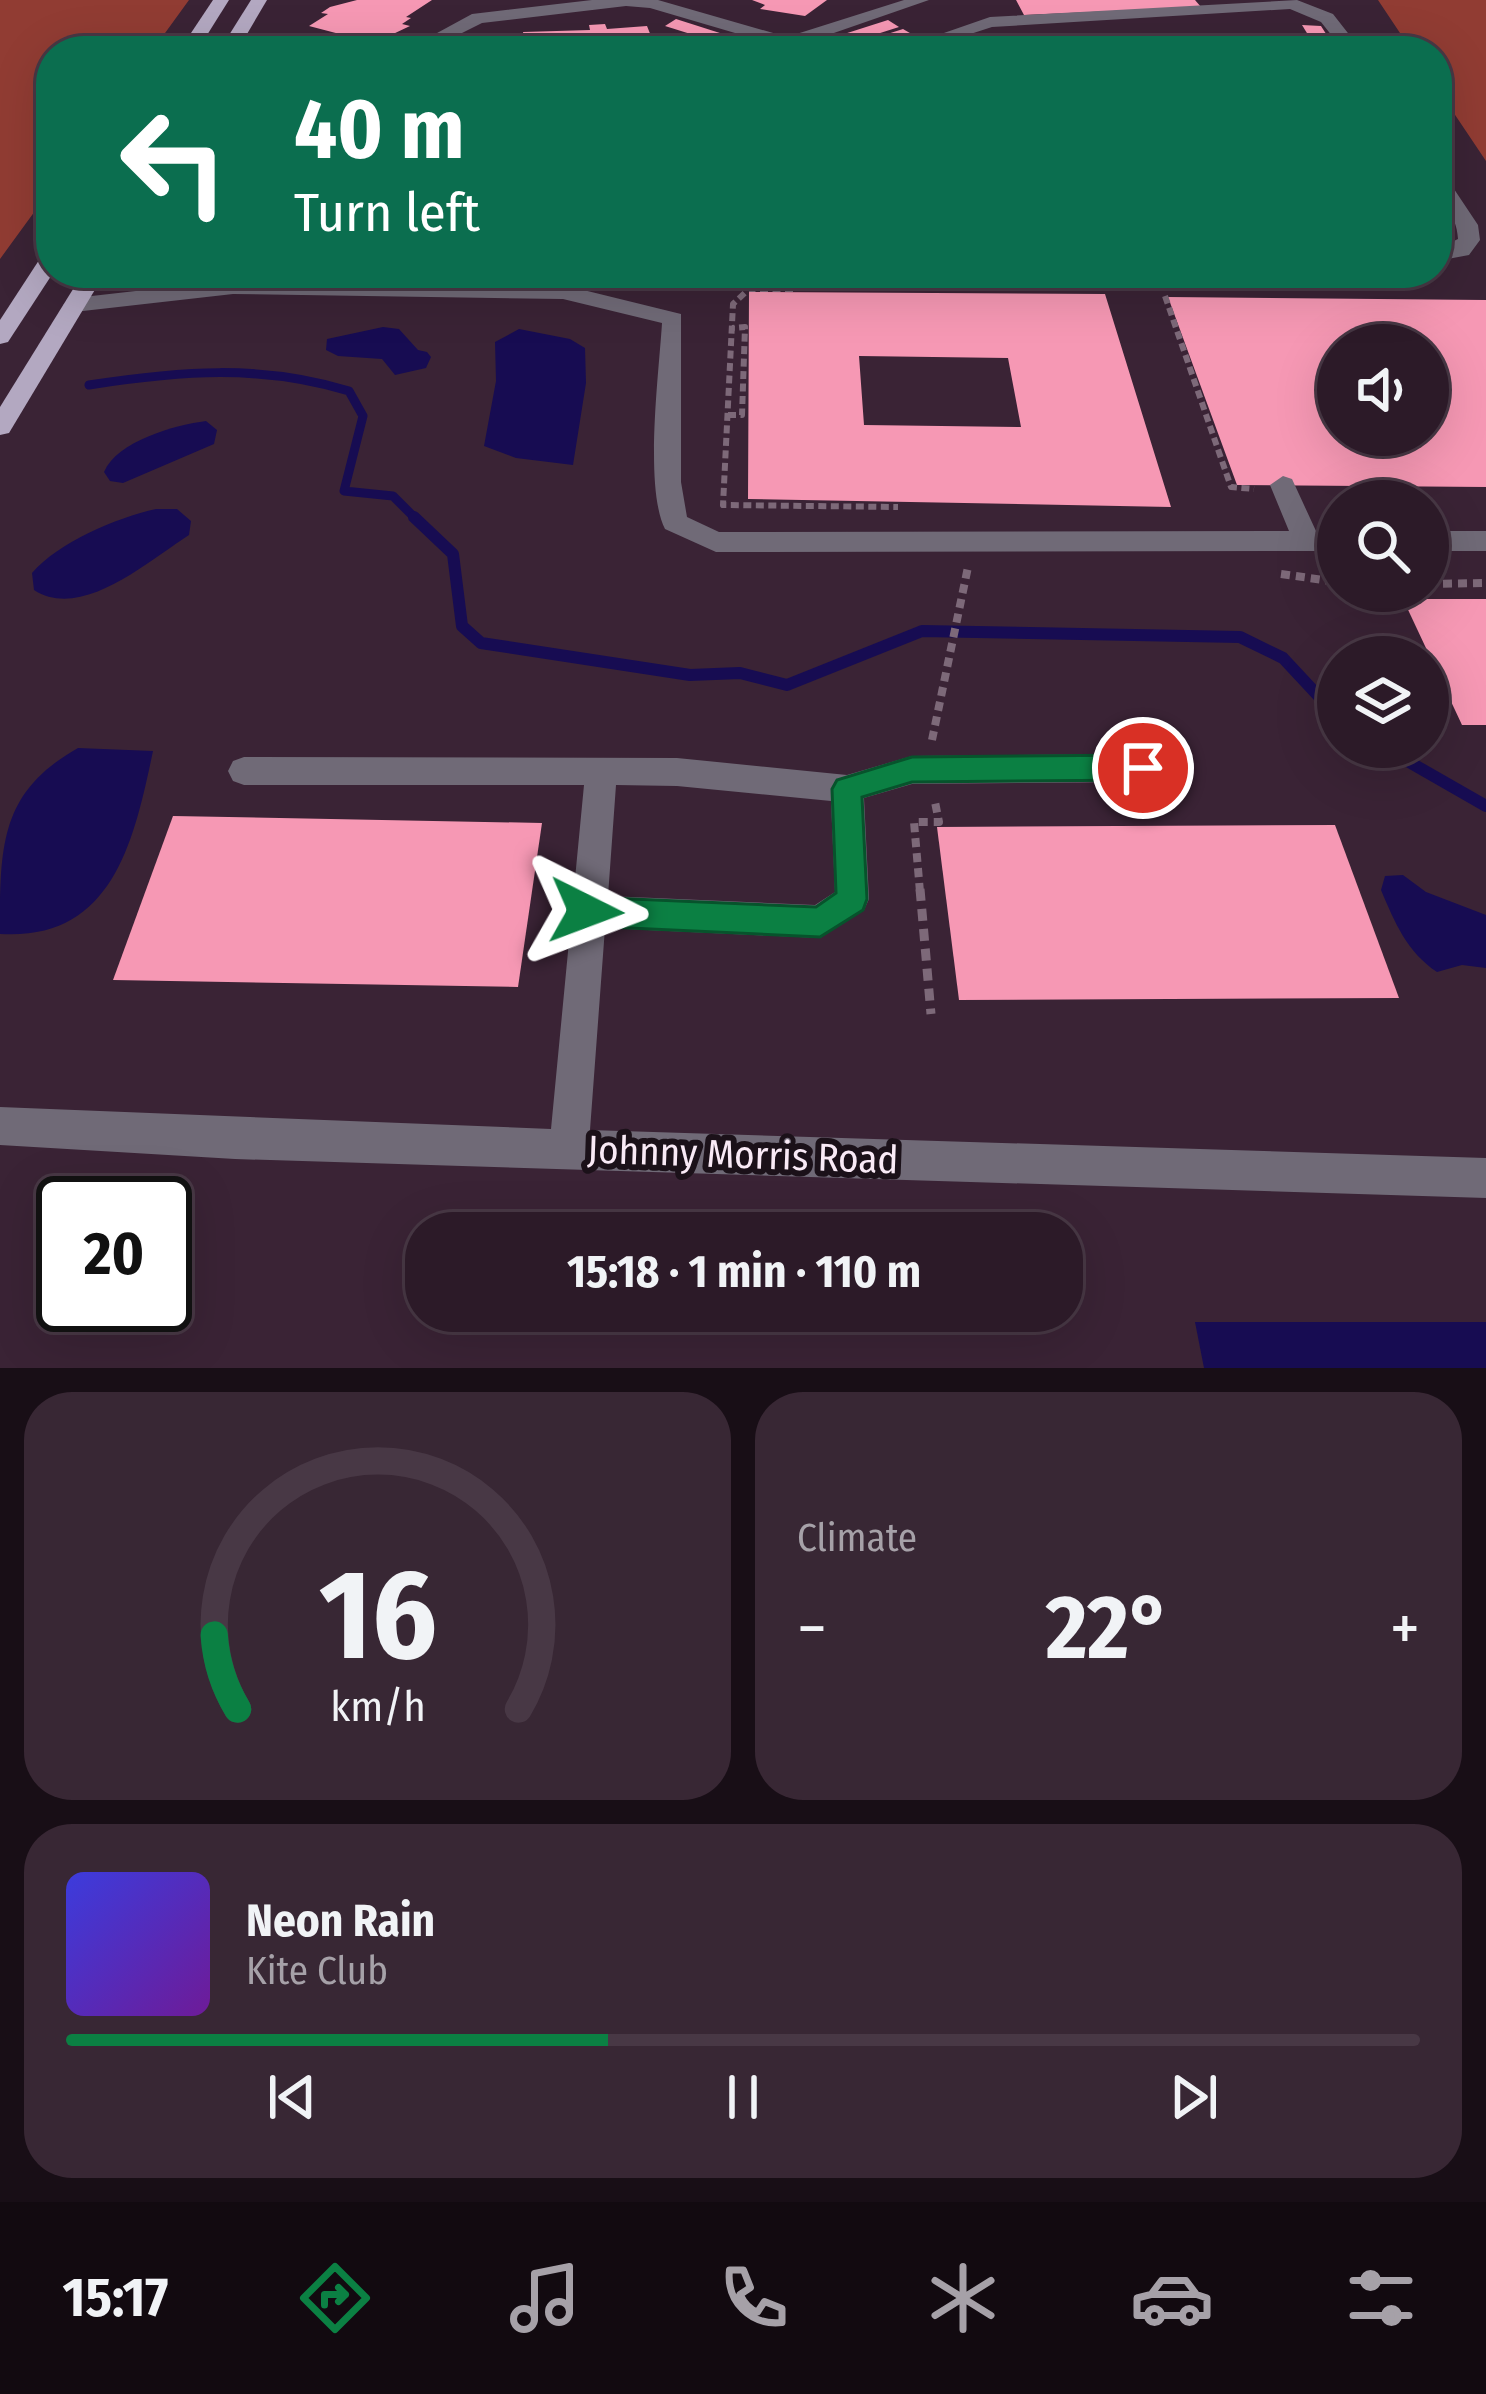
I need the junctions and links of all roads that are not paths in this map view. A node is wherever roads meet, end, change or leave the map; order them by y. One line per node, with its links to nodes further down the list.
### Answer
1 (221, 0): 5 (main road)
2 (259, 0): 6 (main road)
3 (921, 0): 9 (street)
4 (1287, 2): 10 (street); 11 (street)
5 (198, 36)
6 (237, 36)
7 (443, 36): 8 (street)
8 (769, 36)
9 (809, 36)
10 (947, 36)
11 (1343, 36)
12 (1452, 201): 13 (street)
13 (1452, 252)
14 (36, 282): 19 (main road)
15 (85, 288): 18 (main road)
16 (224, 288): 18 (street)
17 (294, 288): 22 (street)
18 (74, 305): 20 (main road)
19 (0, 337)
20 (0, 427)
21 (1271, 491): 22 (street)
22 (1306, 541): 23 (street)
23 (1317, 541)
24 (1449, 541): 25 (street)
25 (1486, 541)
26 (1143, 768): 29 (street)
27 (244, 771): 28 (street)
28 (601, 771): 29 (street); 30 (street)
29 (847, 789): 30 (street)
30 (586, 911): 32 (street)
31 (0, 1126): 32 (street, Johnny Morris Road)
32 (569, 1149): 33 (street, Johnny Morris Road)
33 (1486, 1178)

